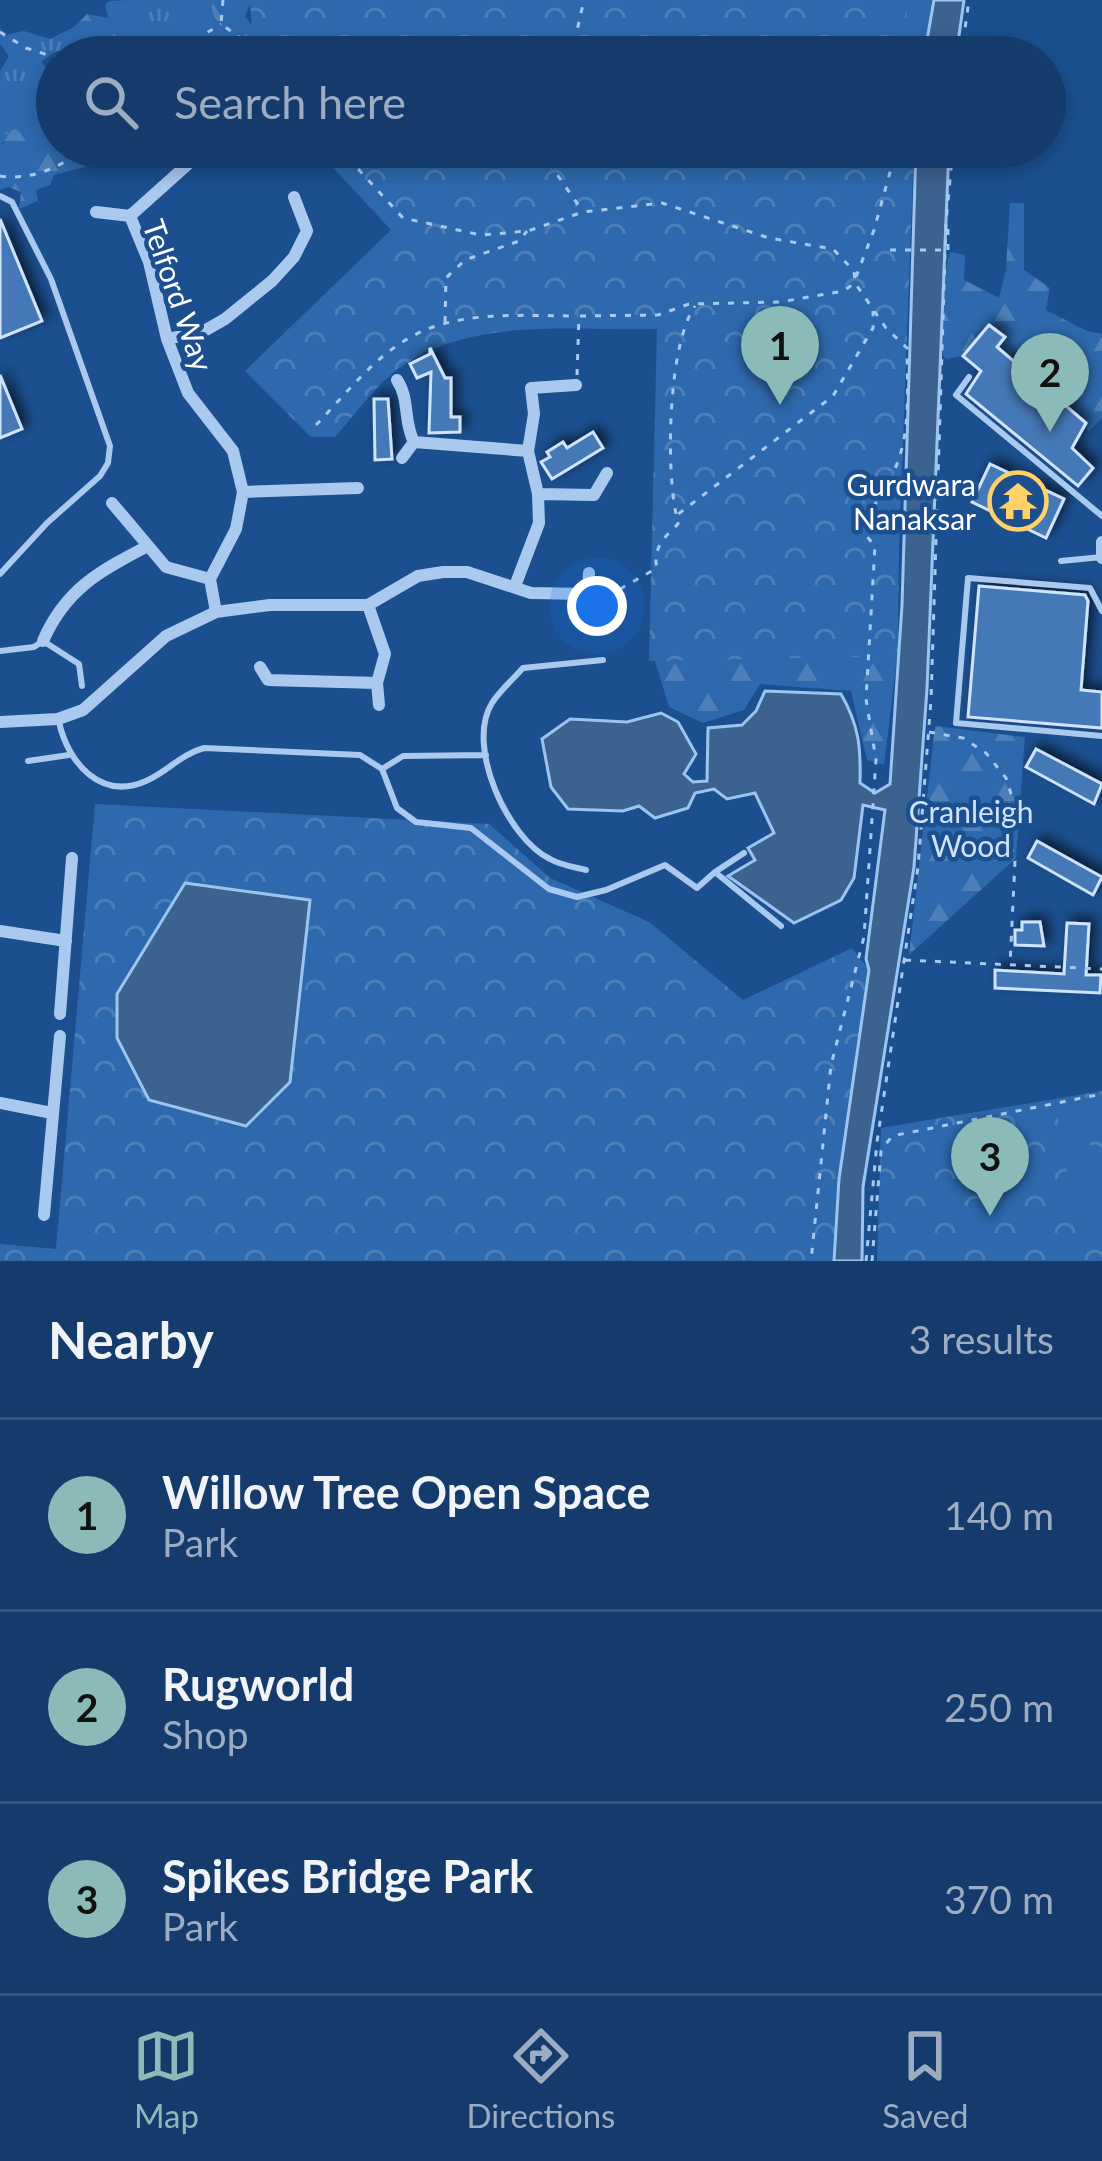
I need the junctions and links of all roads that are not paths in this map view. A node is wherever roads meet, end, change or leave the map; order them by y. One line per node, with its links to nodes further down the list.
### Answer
1 (183, 168): 5 (street)
2 (0, 196): 26 (lane)
3 (294, 197): 6 (street)
4 (96, 212): 5 (street, Telford Way)
5 (130, 215): 8 (street, Telford Way)
6 (307, 231): 7 (street); 8 (street)
7 (323, 232)
8 (166, 339): 17 (street, Telford Way)
9 (970, 377): 20 (lane)
10 (397, 380): 12 (street)
11 (576, 385): 13 (street)
12 (414, 442): 13 (street); 14 (street)
13 (528, 451): 18 (street)
14 (402, 458)
15 (607, 473): 18 (street)
16 (358, 488): 17 (street)
17 (243, 492): 27 (street)
18 (538, 494): 28 (street)
19 (112, 503): 22 (street)
20 (1102, 516)
21 (1102, 542): 23 (street)
22 (148, 546): 27 (street); 34 (street)
23 (1102, 558): 24 (lane)
24 (1061, 561)
25 (589, 572): 29 (street)
26 (0, 574)
27 (210, 579): 33 (street)
28 (515, 586): 29 (street); 31 (street)
29 (588, 594): 30 (street)
30 (607, 596)
31 (368, 604): 33 (street); 37 (street)
32 (1102, 611): 43 (lane)
33 (216, 612): 41 (street)
34 (44, 641): 35 (lane); 38 (lane)
35 (0, 651)
36 (603, 660): 44 (lane)
37 (377, 683): 39 (street); 40 (street)
38 (82, 686)
39 (262, 694)
40 (379, 706)
41 (58, 719): 42 (street); 45 (lane)
42 (0, 722)
43 (1102, 736)
44 (486, 754): 47 (lane); 50 (lane)
45 (69, 755): 46 (lane); 47 (lane)
46 (28, 761)
47 (382, 769): 51 (lane)
48 (744, 853): 51 (lane)
49 (72, 858): 54 (street)
50 (586, 870)
51 (715, 872): 52 (lane)
52 (781, 926)
53 (0, 931): 54 (street)
54 (66, 941): 55 (street)
55 (60, 1014)
56 (60, 1036): 58 (street)
57 (0, 1103): 58 (street)
58 (52, 1113): 59 (street)
59 (44, 1215)

